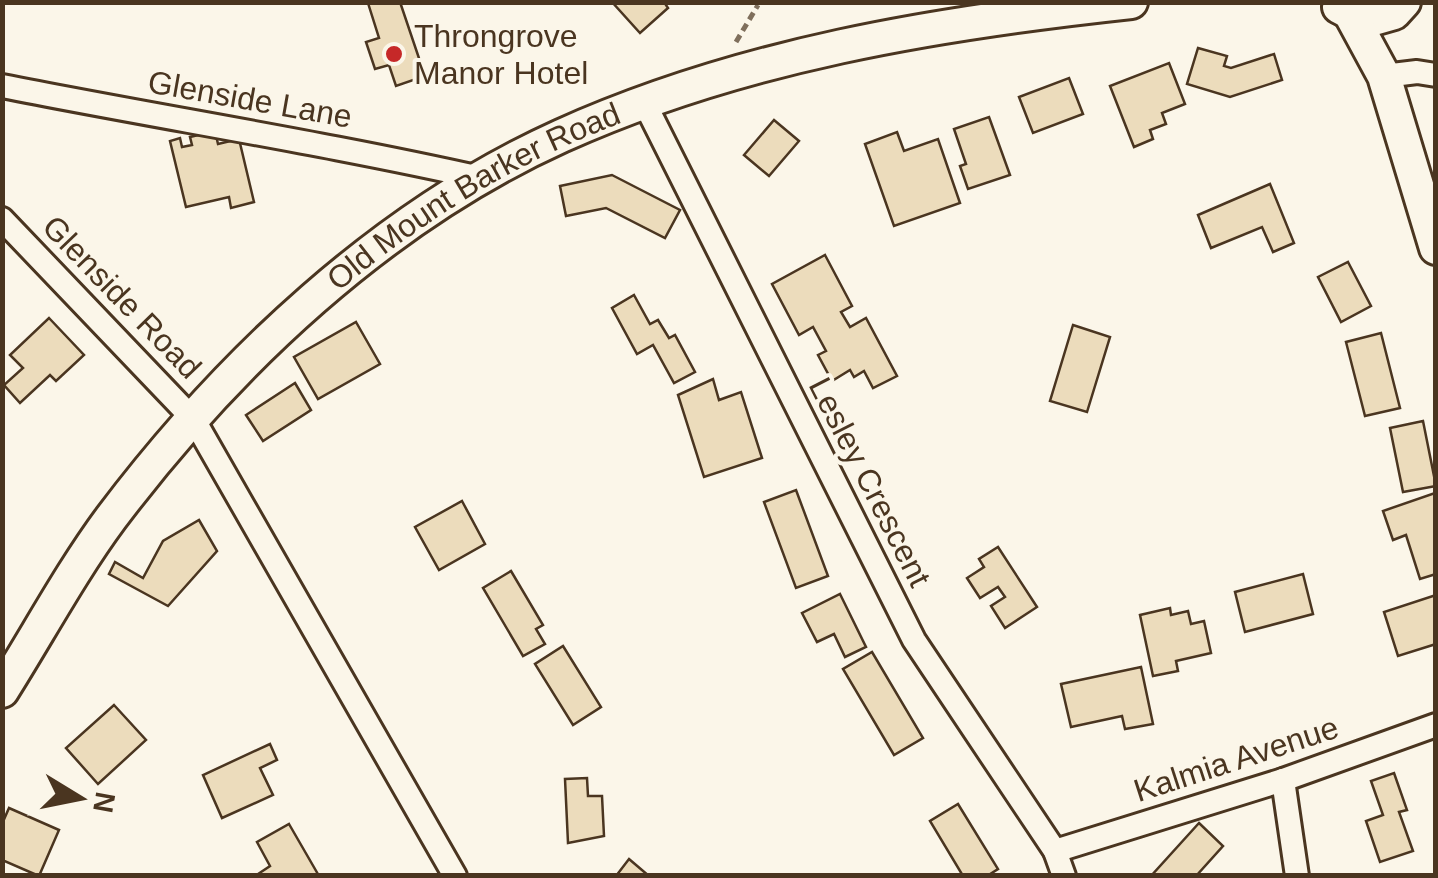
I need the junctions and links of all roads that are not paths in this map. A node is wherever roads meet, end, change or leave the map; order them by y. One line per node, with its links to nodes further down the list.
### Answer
1 (1131, 2): 7 (main road, Old Mount Barker Road)
2 (1405, 2): 3 (main road); 5 (main road)
3 (1337, 8): 5 (main road)
4 (1436, 74): 5 (street)
5 (1384, 76): 10 (main road)
6 (2, 86): 8 (street, Glenside Lane)
7 (644, 102): 8 (main road, Old Mount Barker Road); 15 (street, Lesley Crescent)
8 (485, 179): 11 (main road, Old Mount Barker Road)
9 (2, 219): 11 (street, Glenside Road)
10 (1436, 248)
11 (194, 420): 12 (main road, Old Mount Barker Road); 16 (street)
12 (2, 691)
13 (1436, 725): 14 (street, Kalmia Avenue)
14 (1283, 780): 15 (street, Kalmia Avenue); 18 (street)
15 (1055, 851): 17 (street, Lesley Crescent)
16 (455, 876)
17 (1064, 876)
18 (1298, 876)

